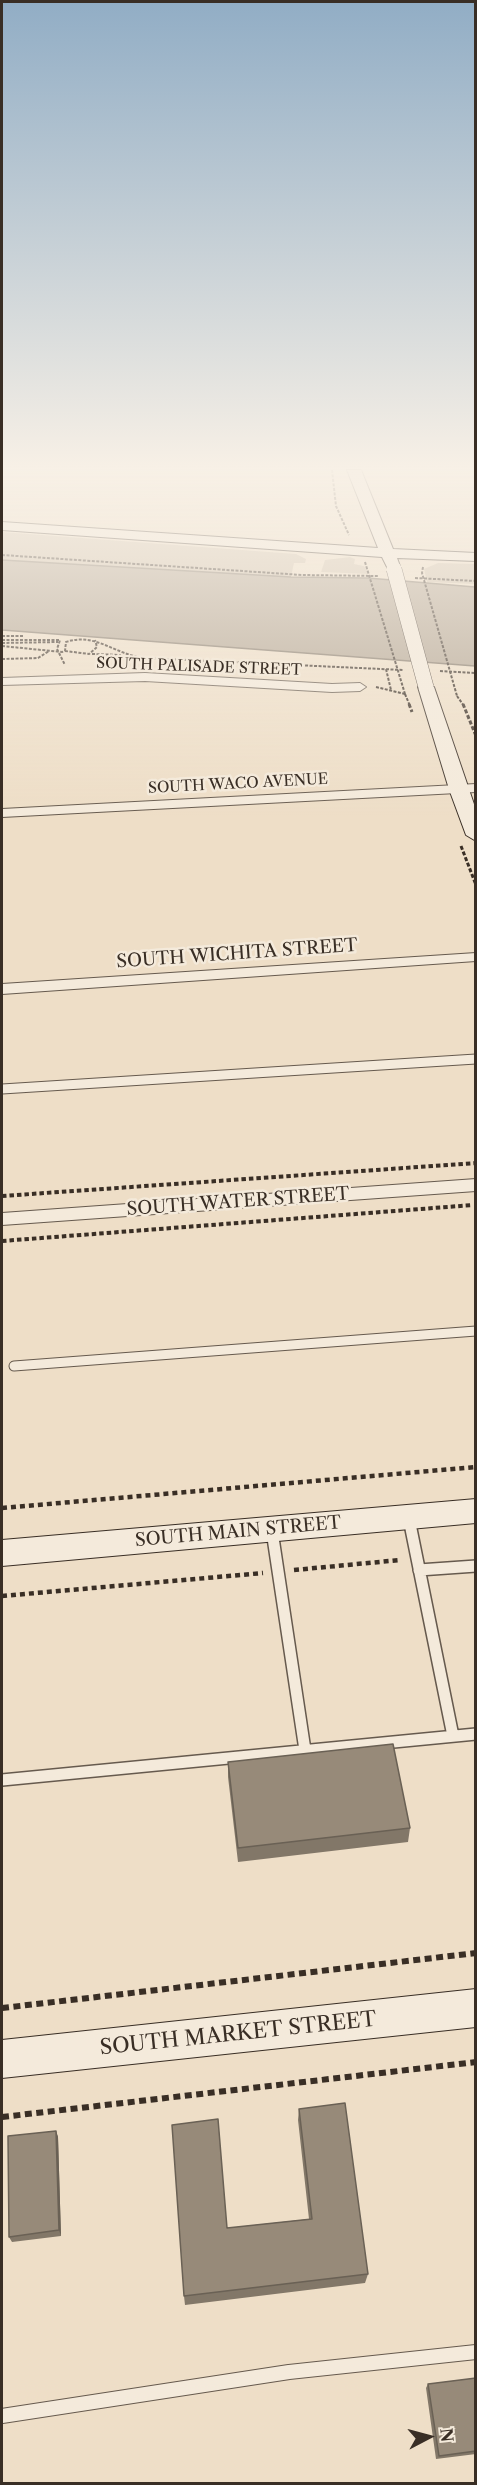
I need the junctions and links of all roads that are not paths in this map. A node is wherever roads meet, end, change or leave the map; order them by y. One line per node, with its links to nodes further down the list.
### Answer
1 (398, 586): 4 (street, bridge)
2 (2, 682): 3 (street, SOUTH PALISADE STREET)
3 (360, 687)
4 (467, 788): 5 (street, SOUTH WACO AVENUE); 6 (street)
5 (2, 813)
6 (476, 836)
7 (476, 957): 8 (street, SOUTH WICHITA STREET)
8 (2, 989)
9 (476, 1059): 10 (lane)
10 (2, 1089)
11 (476, 1185): 12 (street, SOUTH WATER STREET)
12 (2, 1219)
13 (476, 1331): 14 (lane)
14 (14, 1366)
15 (476, 1511): 16 (street, SOUTH MAIN STREET)
16 (408, 1517): 17 (street, SOUTH MAIN STREET); 19 (lane)
17 (271, 1529): 18 (street, SOUTH MAIN STREET); 23 (lane)
18 (2, 1553)
19 (418, 1564): 20 (lane); 22 (lane)
20 (476, 1566)
21 (476, 1734): 22 (lane)
22 (453, 1736): 23 (lane)
23 (305, 1750): 24 (lane)
24 (2, 1780)
25 (476, 2008): 26 (street, SOUTH MARKET STREET)
26 (2, 2059)
27 (476, 2352): 28 (lane)
28 (2, 2416)

